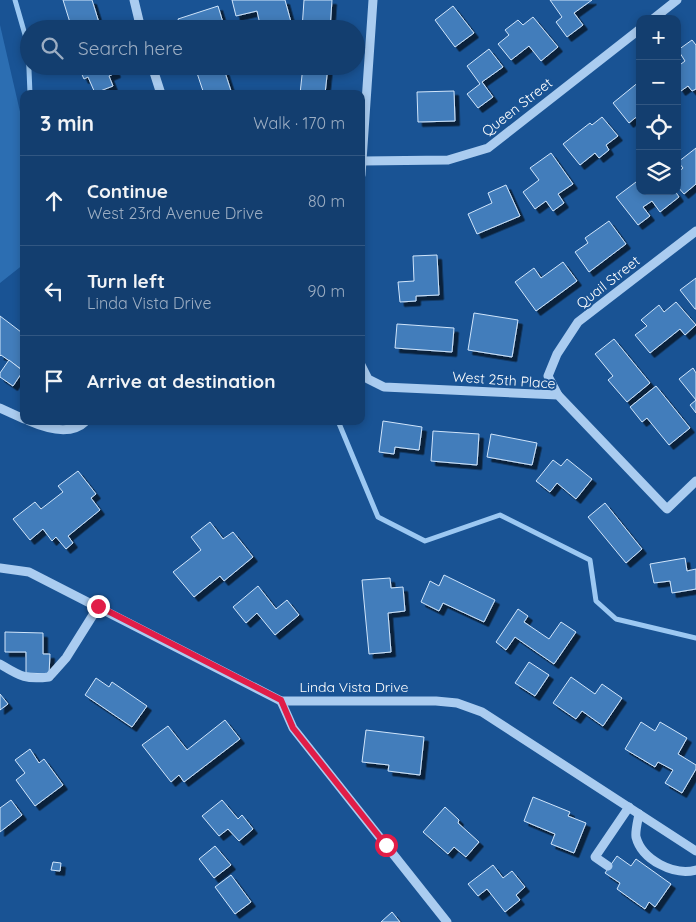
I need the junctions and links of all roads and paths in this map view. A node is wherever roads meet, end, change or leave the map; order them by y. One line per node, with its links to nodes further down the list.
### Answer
1 (134, 0): 5 (street)
2 (373, 0): 9 (street)
3 (677, 0): 4 (street)
4 (658, 15)
5 (139, 20)
6 (636, 32): 10 (street, Queen Street)
7 (155, 75): 8 (street)
8 (160, 90)
9 (365, 129)
10 (365, 161)
11 (696, 231): 13 (street, Quail Street)
12 (365, 373): 13 (street, West 25th Place)
13 (558, 394): 18 (street, West 25th Place)
14 (0, 408): 15 (street)
15 (20, 417)
16 (38, 425): 17 (street)
17 (81, 425)
18 (696, 481)
19 (0, 568): 20 (street, Linda Vista Drive)
20 (98, 606): 21 (street); 22 (street, Linda Vista Drive)
21 (0, 664)
22 (281, 700): 23 (street, Linda Vista Drive); 28 (street)
23 (629, 807): 24 (street, Linda Vista Drive); 26 (street)
24 (639, 814): 25 (street, Linda Vista Drive); 27 (street)
25 (696, 851)
26 (608, 866)
27 (696, 870)
28 (447, 922)

